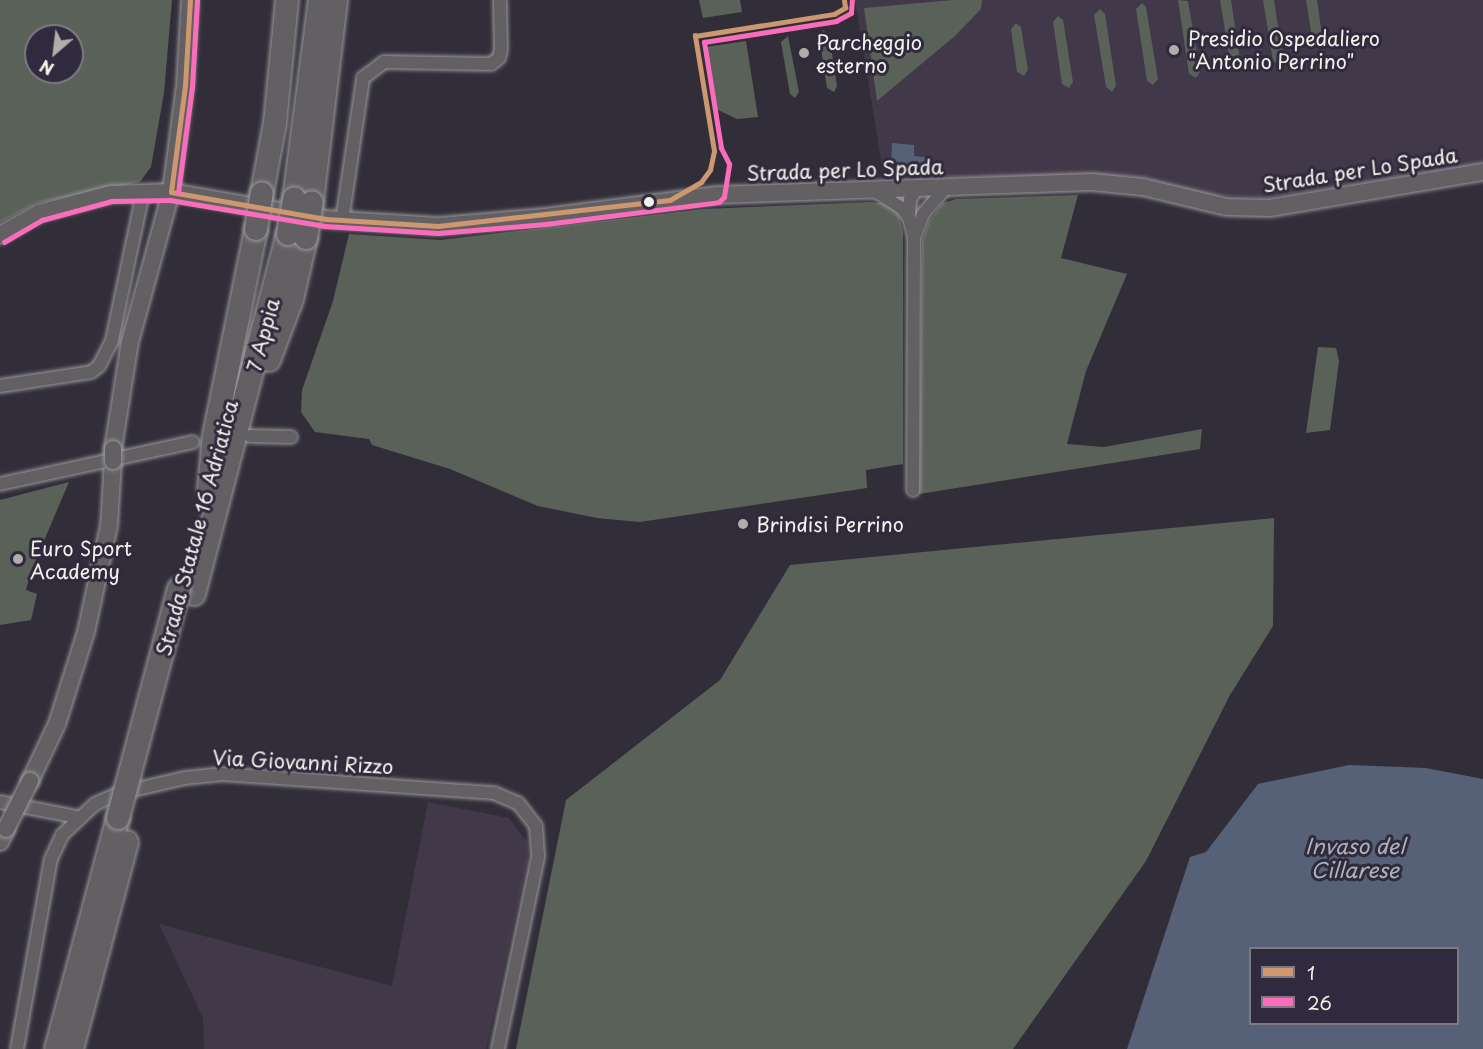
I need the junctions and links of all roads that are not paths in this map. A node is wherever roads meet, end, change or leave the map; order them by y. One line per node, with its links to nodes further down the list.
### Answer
1 (190, 0): 11 (street)
2 (286, 0): 13 (highway)
3 (305, 0): 13 (highway)
4 (320, 0): 13 (highway)
5 (336, 0): 13 (highway)
6 (500, 0): 16 (street)
7 (1483, 172): 8 (street, Strada per Lo Spada)
8 (946, 188): 9 (street, Strada per Lo Spada); 14 (street)
9 (916, 189): 10 (street, Strada per Lo Spada); 14 (street); 15 (street)
10 (873, 190): 15 (street); 16 (street, Strada per Lo Spada)
11 (171, 192): 12 (street, Strada per Lo Spada); 16 (street, Strada per Lo Spada); 30 (street, bridge)
12 (143, 193): 18 (street, Strada per Lo Spada); 20 (street)
13 (287, 198): 17 (highway, bridge); 17 (highway, bridge)
14 (922, 214): 19 (street)
15 (909, 218): 19 (street)
16 (342, 221)
17 (281, 233): 25 (highway, 7 Appia); 25 (highway)
18 (0, 235)
19 (914, 237): 26 (street)
20 (0, 386)
21 (250, 436): 22 (street)
22 (291, 437)
23 (192, 442): 24 (street)
24 (0, 484)
25 (215, 490): 29 (highway, 7 Appia)
26 (913, 490)
27 (0, 802): 28 (street)
28 (77, 818): 31 (street, Via Giovanni Rizzo); 34 (street, Via Giovanni Rizzo)
29 (126, 818): 32 (highway); 33 (highway)
30 (3, 835)
31 (17, 1049)
32 (56, 1049)
33 (72, 1049)
34 (498, 1049)

